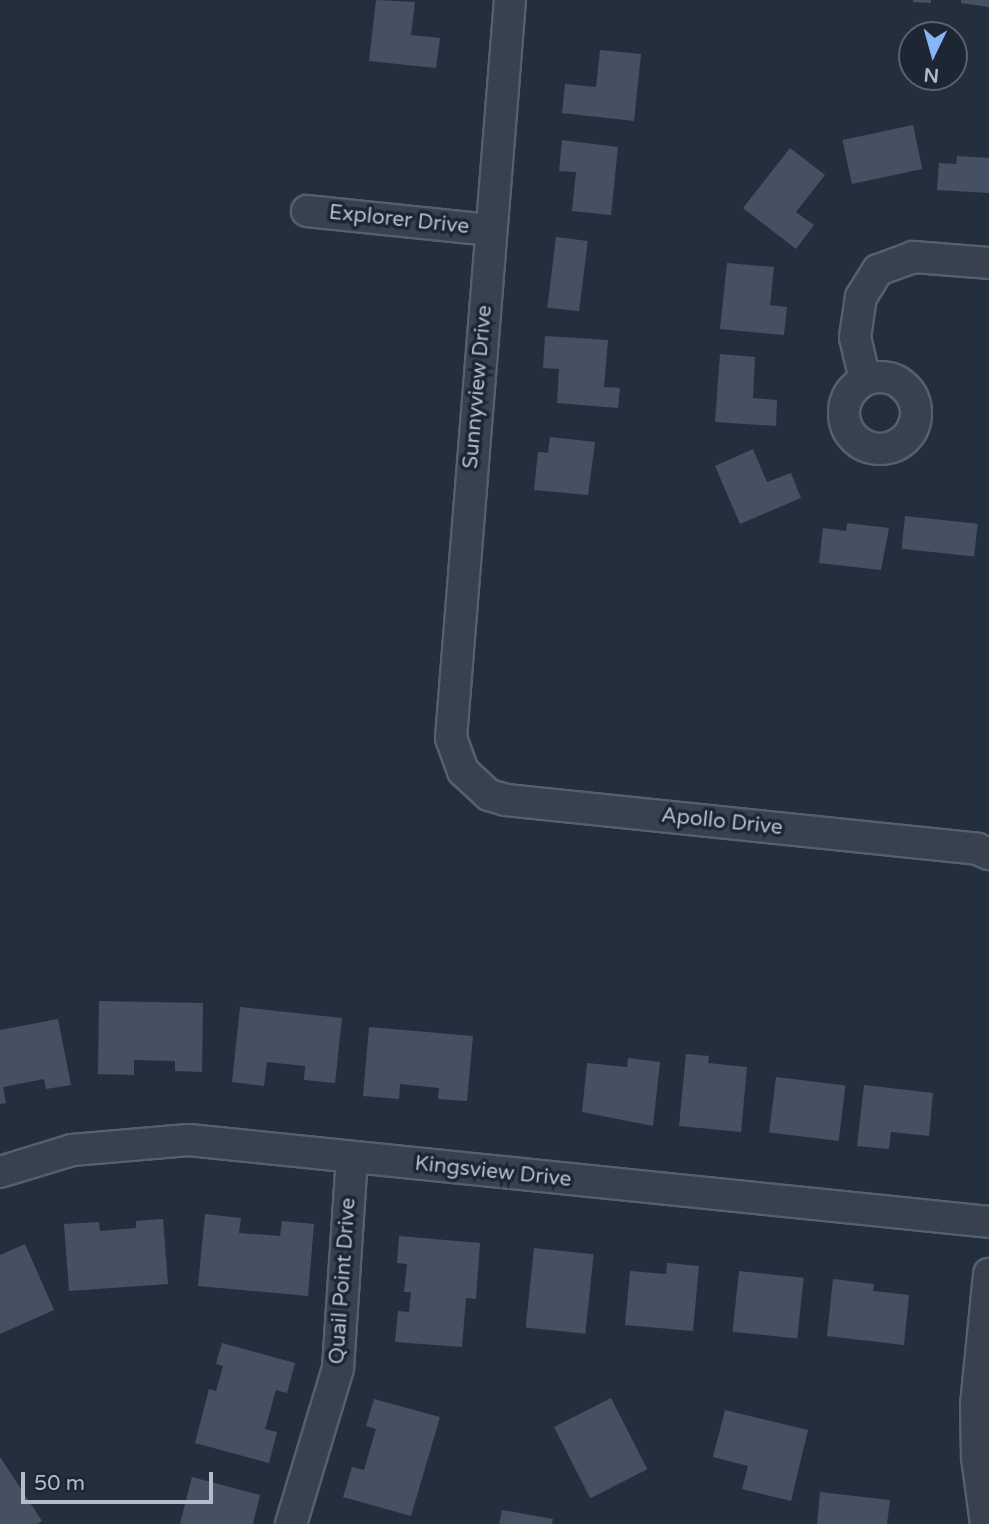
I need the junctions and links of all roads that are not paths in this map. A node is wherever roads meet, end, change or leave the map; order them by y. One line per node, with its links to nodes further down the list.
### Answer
1 (510, 0): 3 (street, Sunnyview Drive)
2 (307, 211): 3 (street, Explorer Drive)
3 (491, 230): 6 (street, Sunnyview Drive)
4 (989, 264): 5 (street)
5 (865, 380)
6 (463, 771): 7 (street, Apollo Drive)
7 (989, 854)
8 (352, 1157): 9 (street, Kingsview Drive); 10 (street, Kingsview Drive); 12 (street, Quail Point Drive)
9 (0, 1172)
10 (989, 1222)
11 (989, 1275): 13 (street)
12 (291, 1524)
13 (986, 1524)

